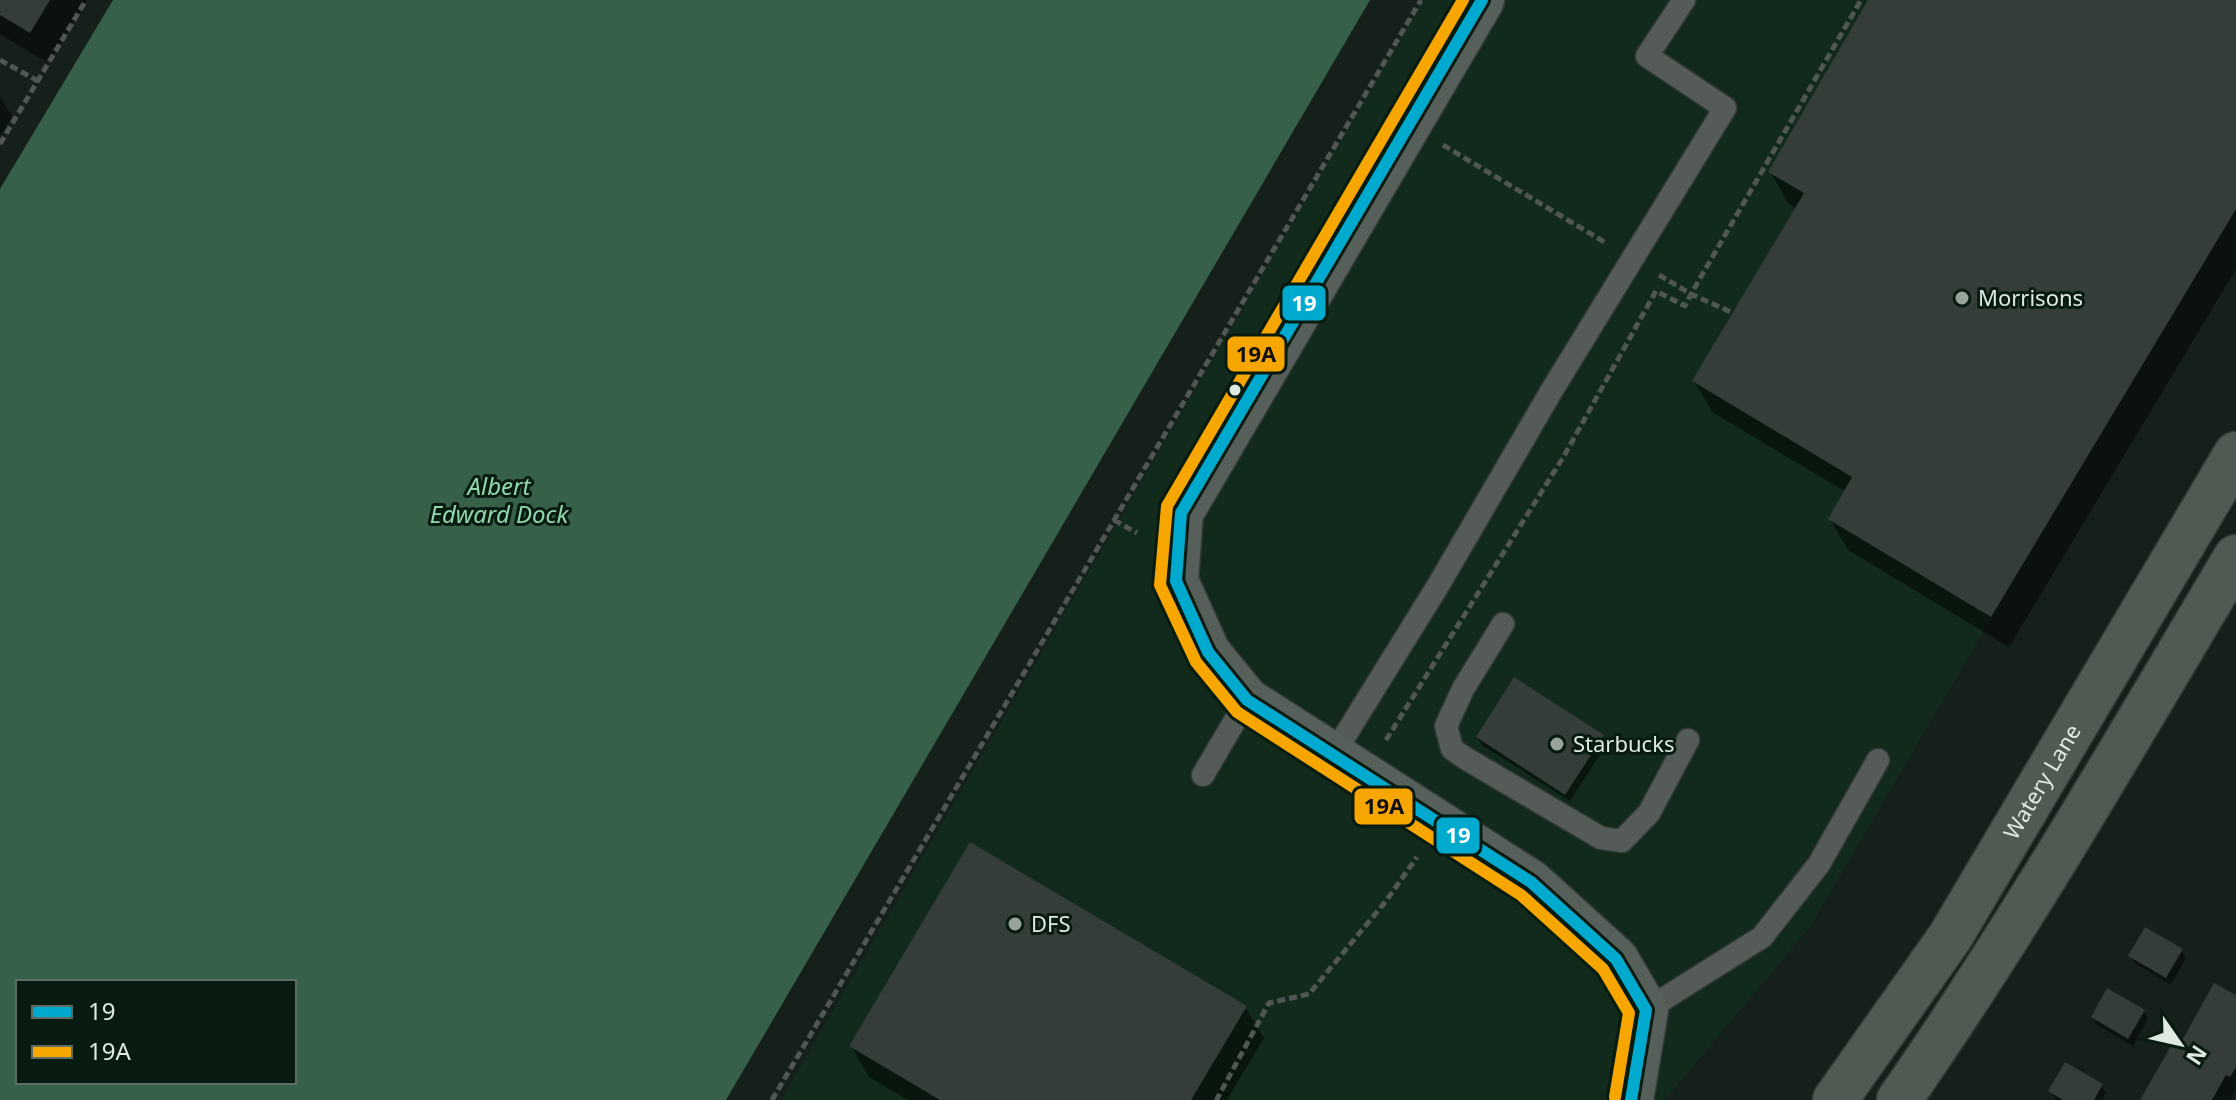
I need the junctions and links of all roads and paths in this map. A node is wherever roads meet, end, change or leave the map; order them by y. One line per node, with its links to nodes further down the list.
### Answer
1 (86, 0): 7 (path)
2 (1421, 0): 8 (path)
3 (1482, 0): 9 (street)
4 (1684, 0): 11 (lane)
5 (1861, 0): 12 (path)
6 (0, 60): 7 (path)
7 (38, 81): 10 (path)
8 (1362, 101): 9 (path); 24 (path)
9 (1409, 124): 11 (path); 17 (street)
10 (0, 144)
11 (1633, 260): 12 (path); 20 (lane)
12 (1691, 294): 13 (path); 20 (path)
13 (1733, 313)
14 (2236, 454): 27 (highway, Watery Lane)
15 (2236, 557): 28 (highway)
16 (1503, 624): 18 (lane)
17 (1247, 700): 20 (street); 21 (lane)
18 (1688, 740)
19 (1878, 760): 23 (lane)
20 (1349, 765): 22 (street)
21 (1203, 775)
22 (1441, 823): 23 (street); 25 (path)
23 (1646, 1010): 26 (street)
24 (772, 1100)
25 (1219, 1100)
26 (1631, 1100)
27 (1835, 1100)
28 (1899, 1100)

